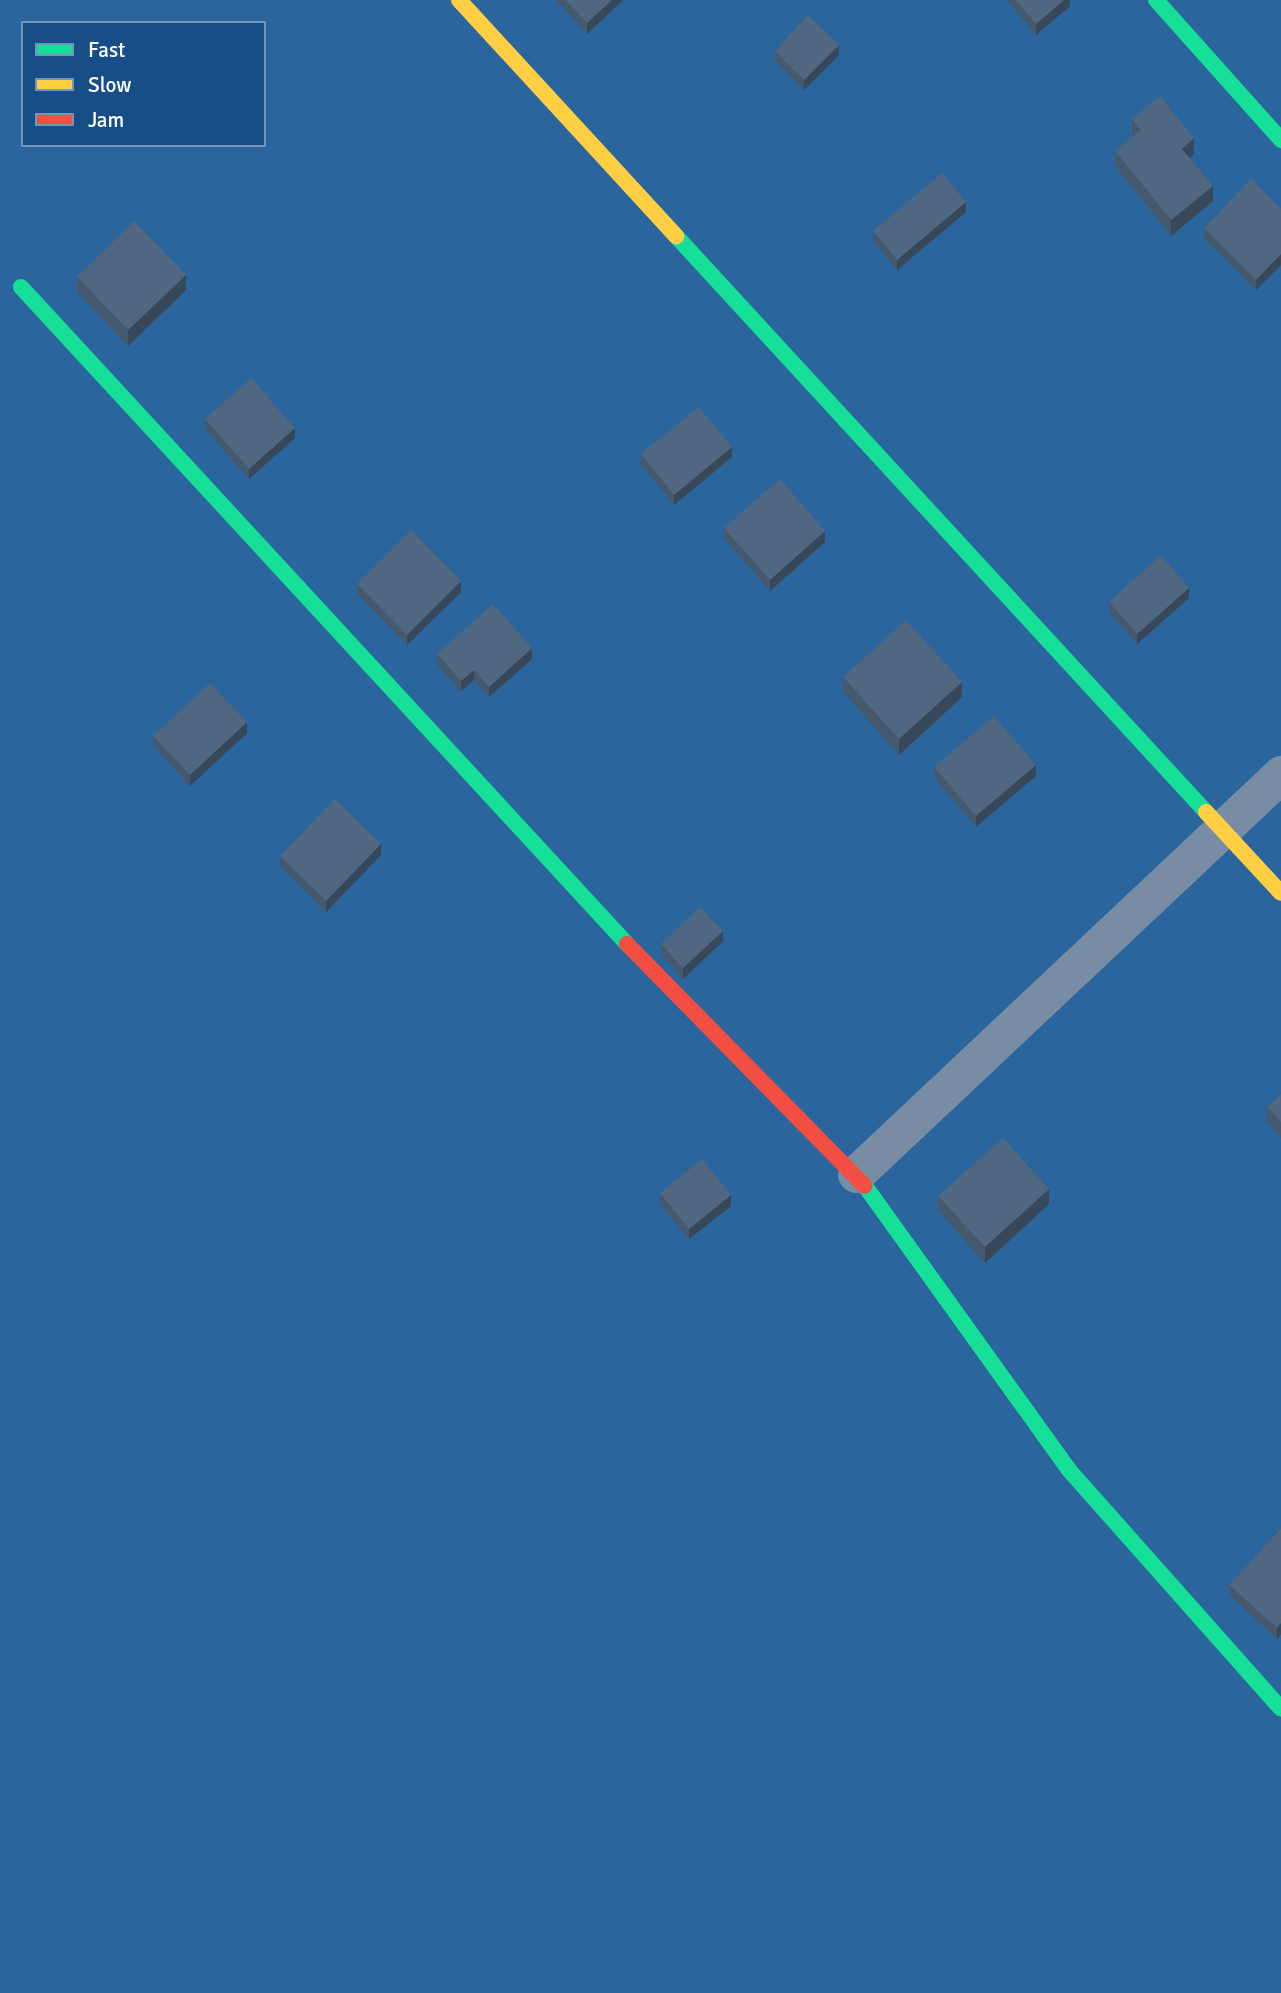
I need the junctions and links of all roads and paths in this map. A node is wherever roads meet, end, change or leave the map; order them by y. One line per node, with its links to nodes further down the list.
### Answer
1 (459, 0): 6 (street)
2 (1156, 0): 3 (street)
3 (1281, 140)
4 (21, 288): 8 (street)
5 (1281, 774): 6 (street)
6 (1223, 828): 7 (street); 8 (street)
7 (1281, 893)
8 (856, 1174): 9 (street)
9 (1281, 1709)

